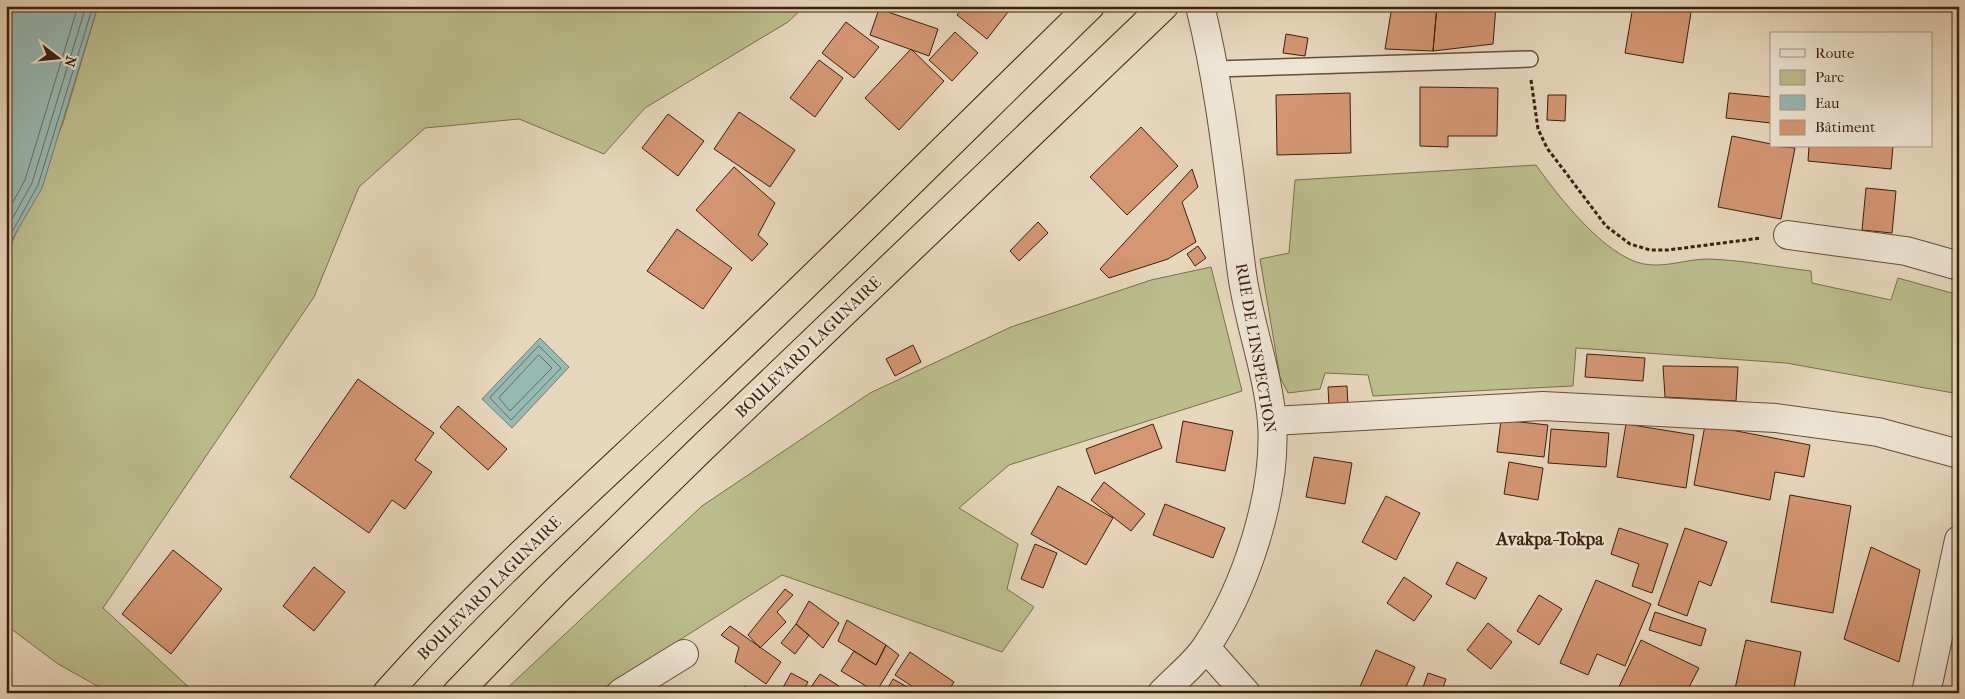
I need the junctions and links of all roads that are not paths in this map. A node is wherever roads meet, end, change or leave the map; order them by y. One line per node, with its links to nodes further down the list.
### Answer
1 (1090, 6): 13 (highway, BOULEVARD LAGUNAIRE)
2 (1164, 6): 14 (highway, BOULEVARD LAGUNAIRE)
3 (1200, 6): 5 (street, RUE DE L'INSPECTION)
4 (1530, 59): 5 (lane)
5 (1215, 70): 8 (street, RUE DE L'INSPECTION)
6 (1788, 235): 7 (street)
7 (1959, 266)
8 (1272, 421): 9 (street); 11 (street, RUE DE L'INSPECTION)
9 (1959, 454)
10 (1959, 540): 18 (street)
11 (1206, 648): 16 (street, RUE DE L'INSPECTION); 17 (street)
12 (684, 654): 15 (street)
13 (387, 693)
14 (457, 693)
15 (621, 693)
16 (1162, 693)
17 (1246, 693)
18 (1926, 693)

